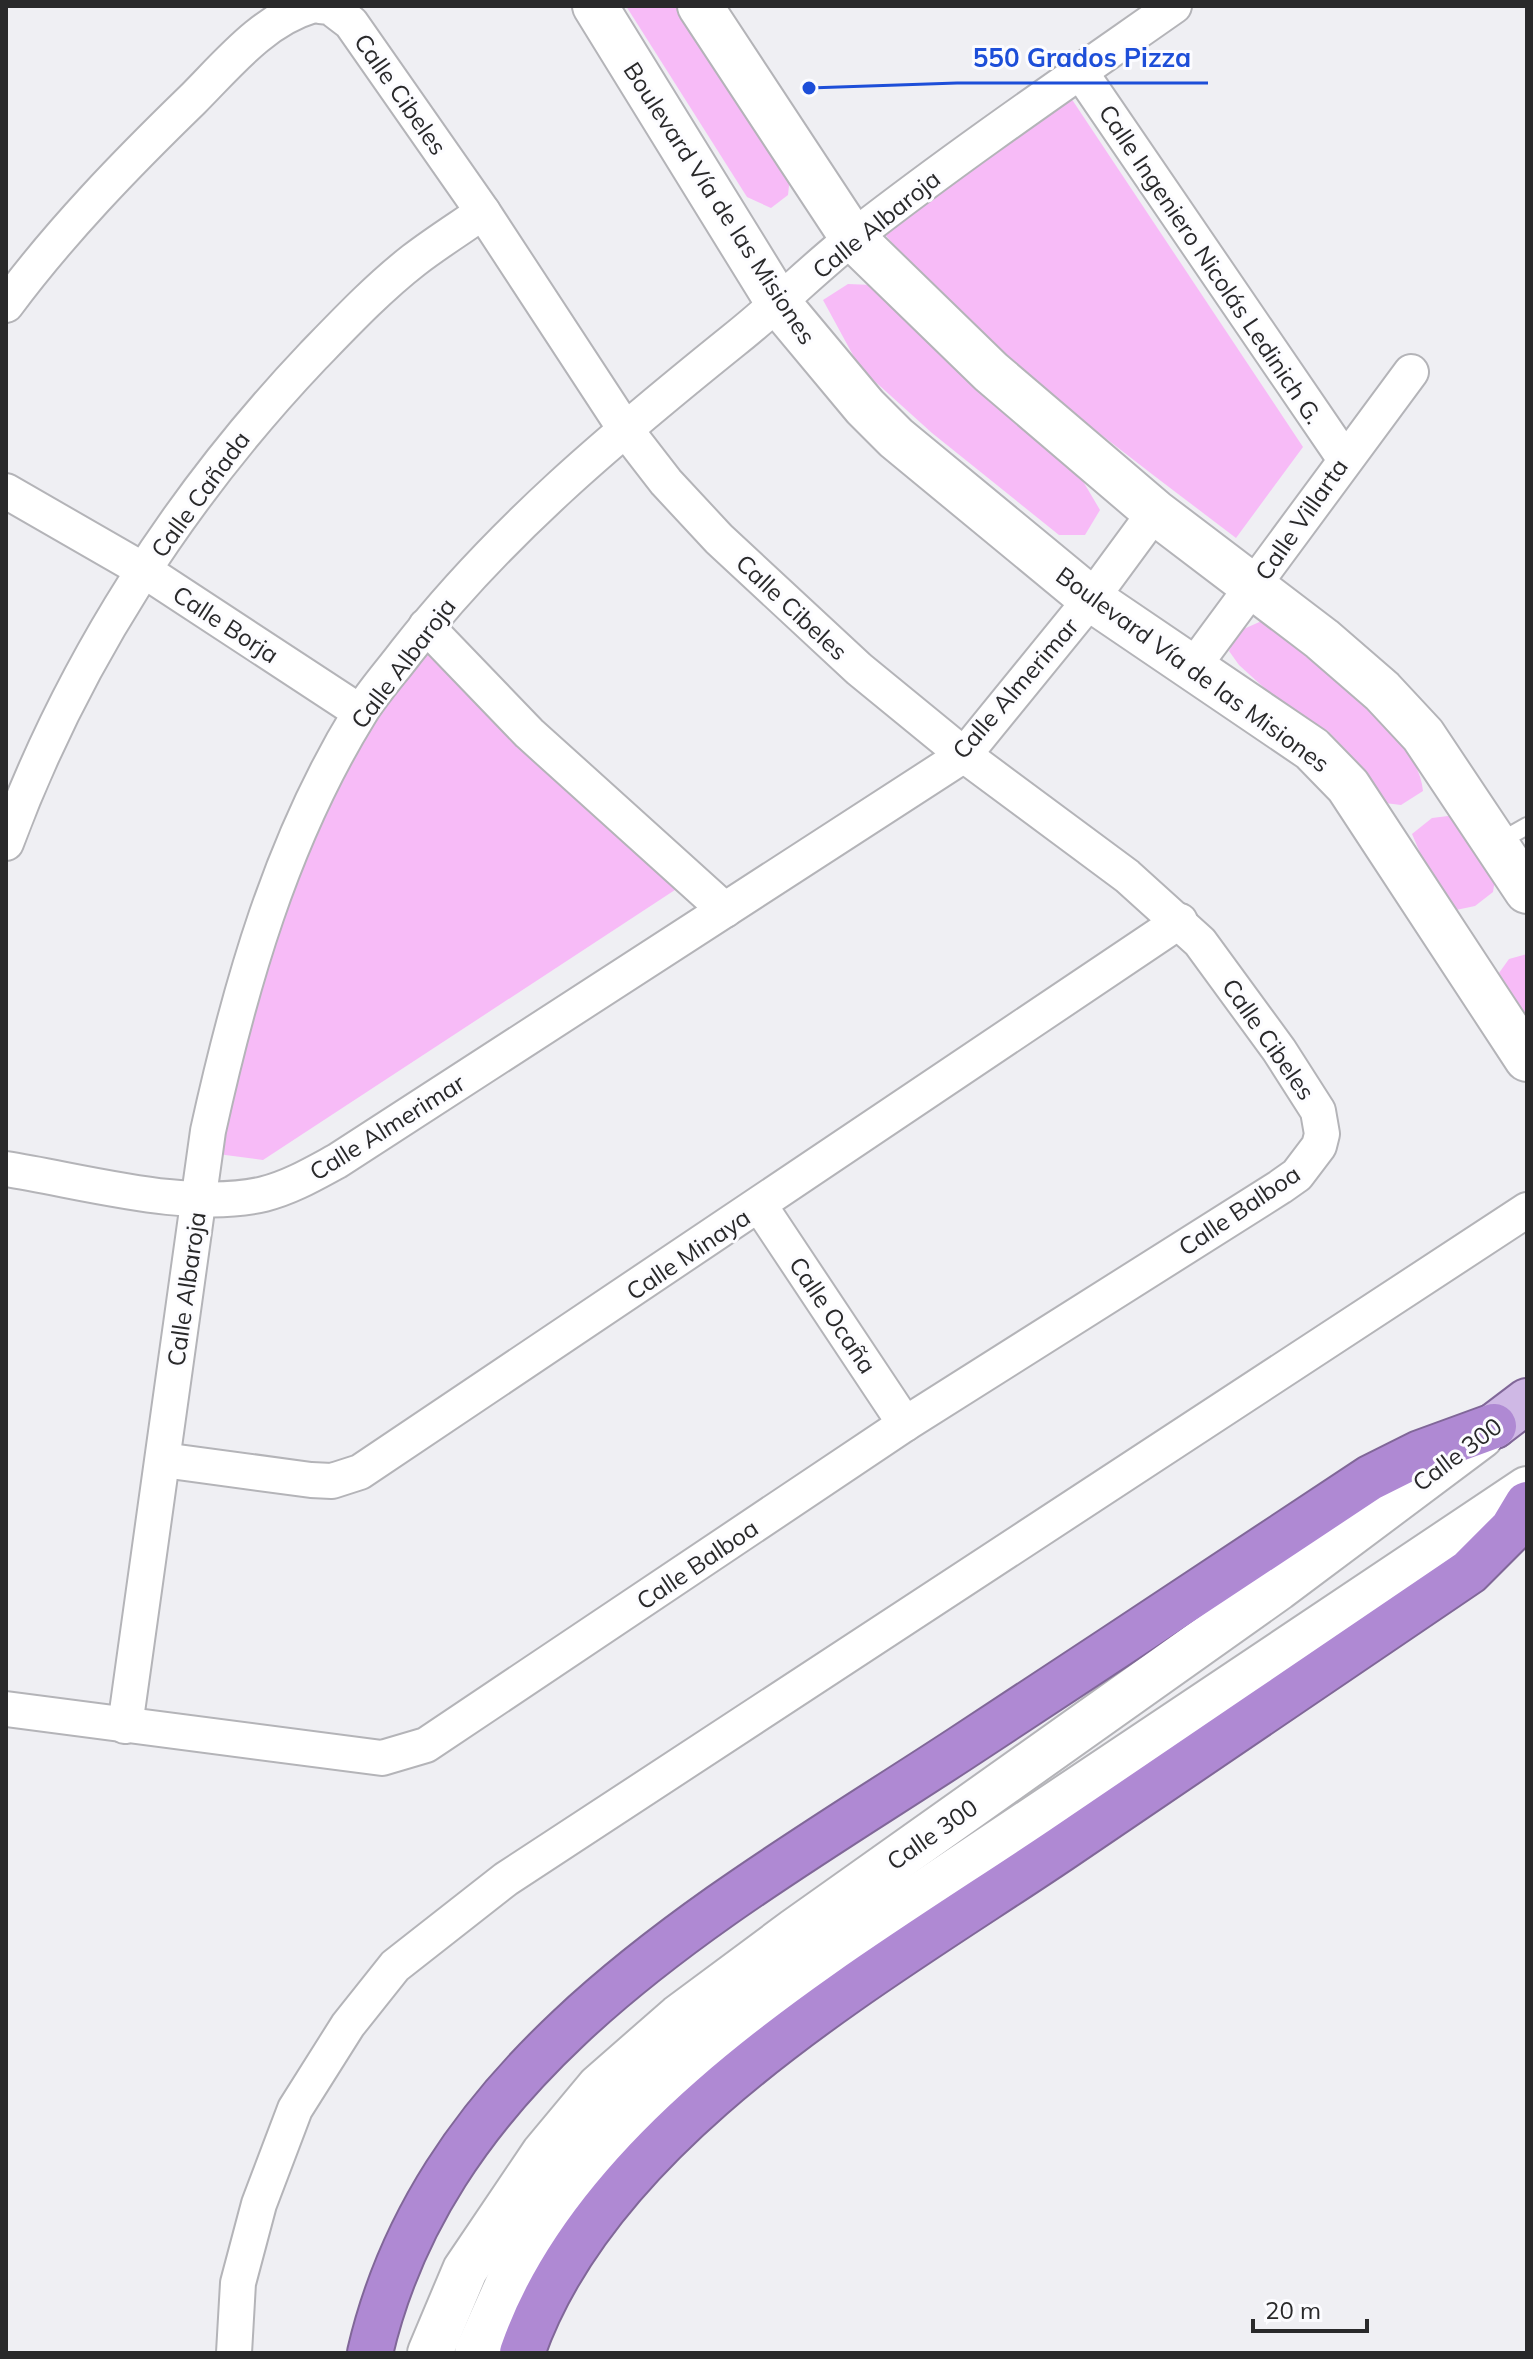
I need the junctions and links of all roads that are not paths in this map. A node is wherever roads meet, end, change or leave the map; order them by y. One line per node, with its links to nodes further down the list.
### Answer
1 (311, 6): 10 (street)
2 (320, 6): 7 (street, Calle Cibeles)
3 (595, 6): 9 (main road, Boulevard Vía de las Misiones)
4 (700, 6): 8 (main road)
5 (1174, 6): 6 (street, Calle Albaroja)
6 (1079, 70): 8 (street, Calle Albaroja); 13 (street, Calle Ingeniero Nicolás Ledinich G.)
7 (483, 212): 12 (street, Calle Cibeles); 16 (street, Calle Cañada)
8 (852, 237): 9 (street, Calle Albaroja); 15 (main road)
9 (779, 304): 12 (street, Calle Albaroja); 18 (main road, Boulevard Vía de las Misiones)
10 (6, 305)
11 (1411, 372): 13 (street, Calle Villarta)
12 (625, 429): 19 (street, Calle Albaroja); 22 (street, Calle Cibeles)
13 (1344, 458): 17 (street, Calle Villarta)
14 (6, 491): 16 (street, Calle Borja)
15 (1155, 512): 17 (main road); 18 (street, Calle Almerimar)
16 (145, 571): 21 (street, Calle Borja); 24 (street, Calle Cañada)
17 (1253, 587): 20 (street, Calle Villarta); 23 (main road)
18 (1091, 599): 20 (main road, Boulevard Vía de las Misiones); 22 (street, Calle Almerimar)
19 (426, 626): 21 (street, Calle Albaroja); 26 (street)
20 (1193, 667): 28 (main road, Boulevard Vía de las Misiones)
21 (360, 712): 31 (street, Calle Albaroja)
22 (964, 755): 26 (street, Calle Almerimar); 27 (street, Calle Cibeles)
23 (1512, 835): 25 (main road)
24 (6, 843)
25 (1527, 891)
26 (725, 910): 31 (street, Calle Almerimar)
27 (1180, 921): 29 (street, Calle Cibeles); 32 (street, Calle Minaya)
28 (1527, 1059)
29 (1319, 1146): 35 (street, Calle Balboa)
30 (6, 1169): 31 (street, Calle Almerimar)
31 (198, 1201): 36 (street, Calle Albaroja)
32 (760, 1206): 35 (street, Calle Ocaña); 36 (street, Calle Minaya)
33 (1527, 1210): 41 (street)
34 (1510, 1414): 42 (highway); 43 (main road, Calle 300)
35 (905, 1424): 40 (street, Calle Balboa)
36 (163, 1460): 40 (street, Calle Albaroja)
37 (1527, 1489): 44 (main road, Calle 300)
38 (1527, 1504): 45 (highway)
39 (6, 1709): 40 (street, Calle Balboa)
40 (125, 1726)
41 (234, 2353)
42 (370, 2353)
43 (430, 2353)
44 (477, 2353)
45 (522, 2353)

